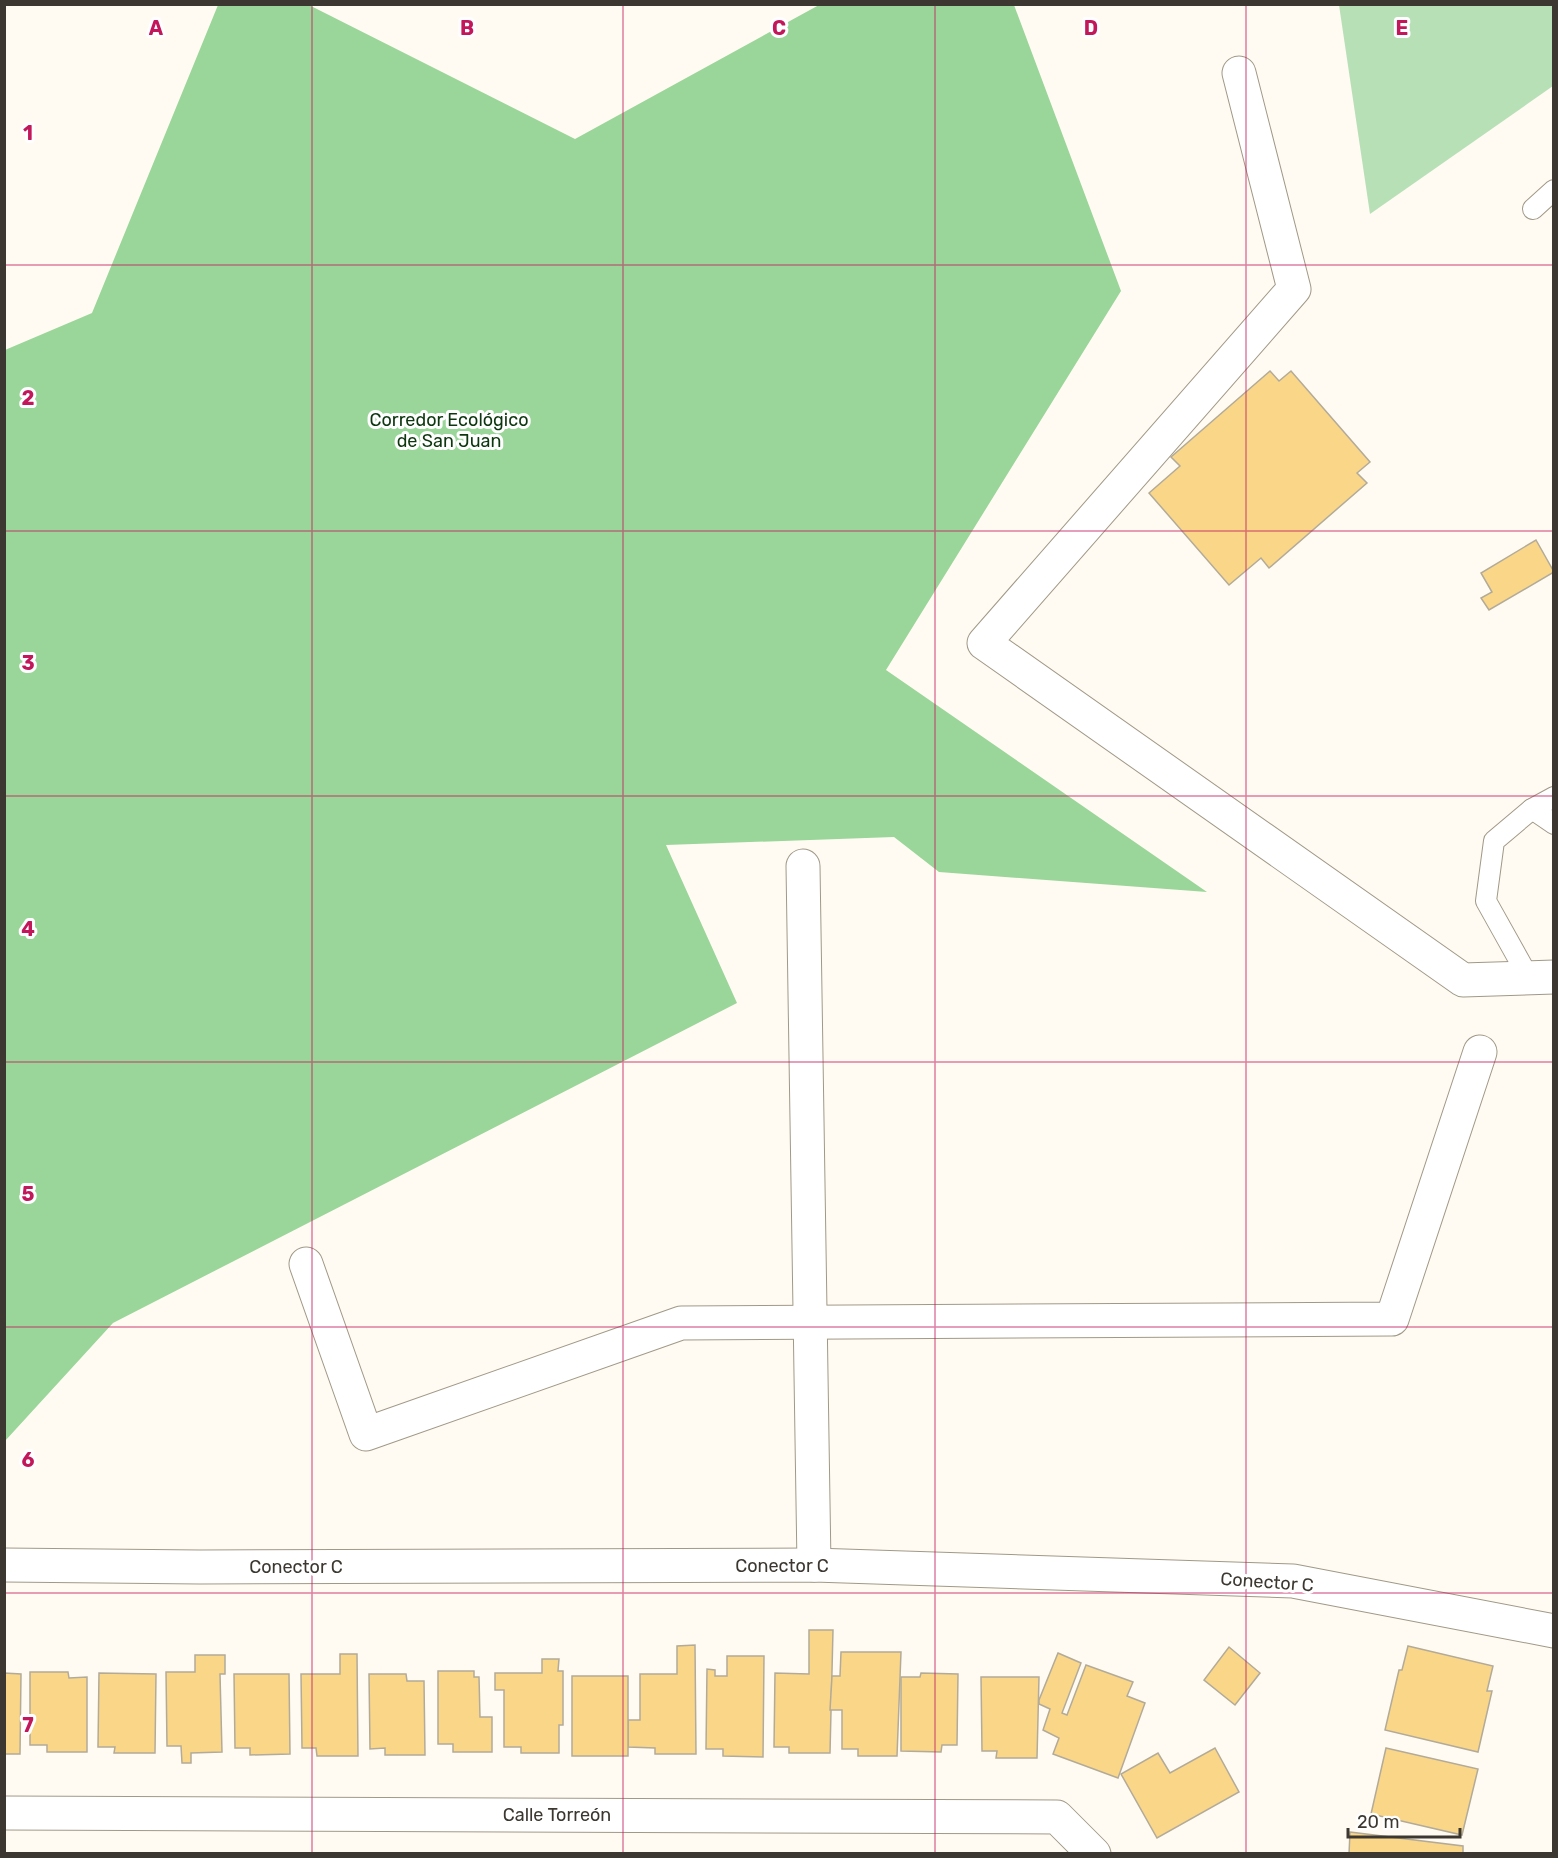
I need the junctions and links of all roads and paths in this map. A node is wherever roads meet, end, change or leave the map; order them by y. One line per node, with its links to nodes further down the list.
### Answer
1 (1239, 73): 8 (street)
2 (1554, 190): 3 (lane)
3 (1533, 209)
4 (1554, 797): 5 (lane)
5 (1532, 809): 6 (lane); 8 (lane)
6 (1554, 824)
7 (803, 866): 11 (street)
8 (1541, 977)
9 (1480, 1052): 11 (street)
10 (306, 1264): 11 (street)
11 (812, 1322): 13 (street)
12 (4, 1564): 13 (street, Conector C)
13 (814, 1565): 14 (street, Conector C)
14 (1554, 1631)
15 (4, 1813): 16 (street, Calle Torreón)
16 (1094, 1854)

